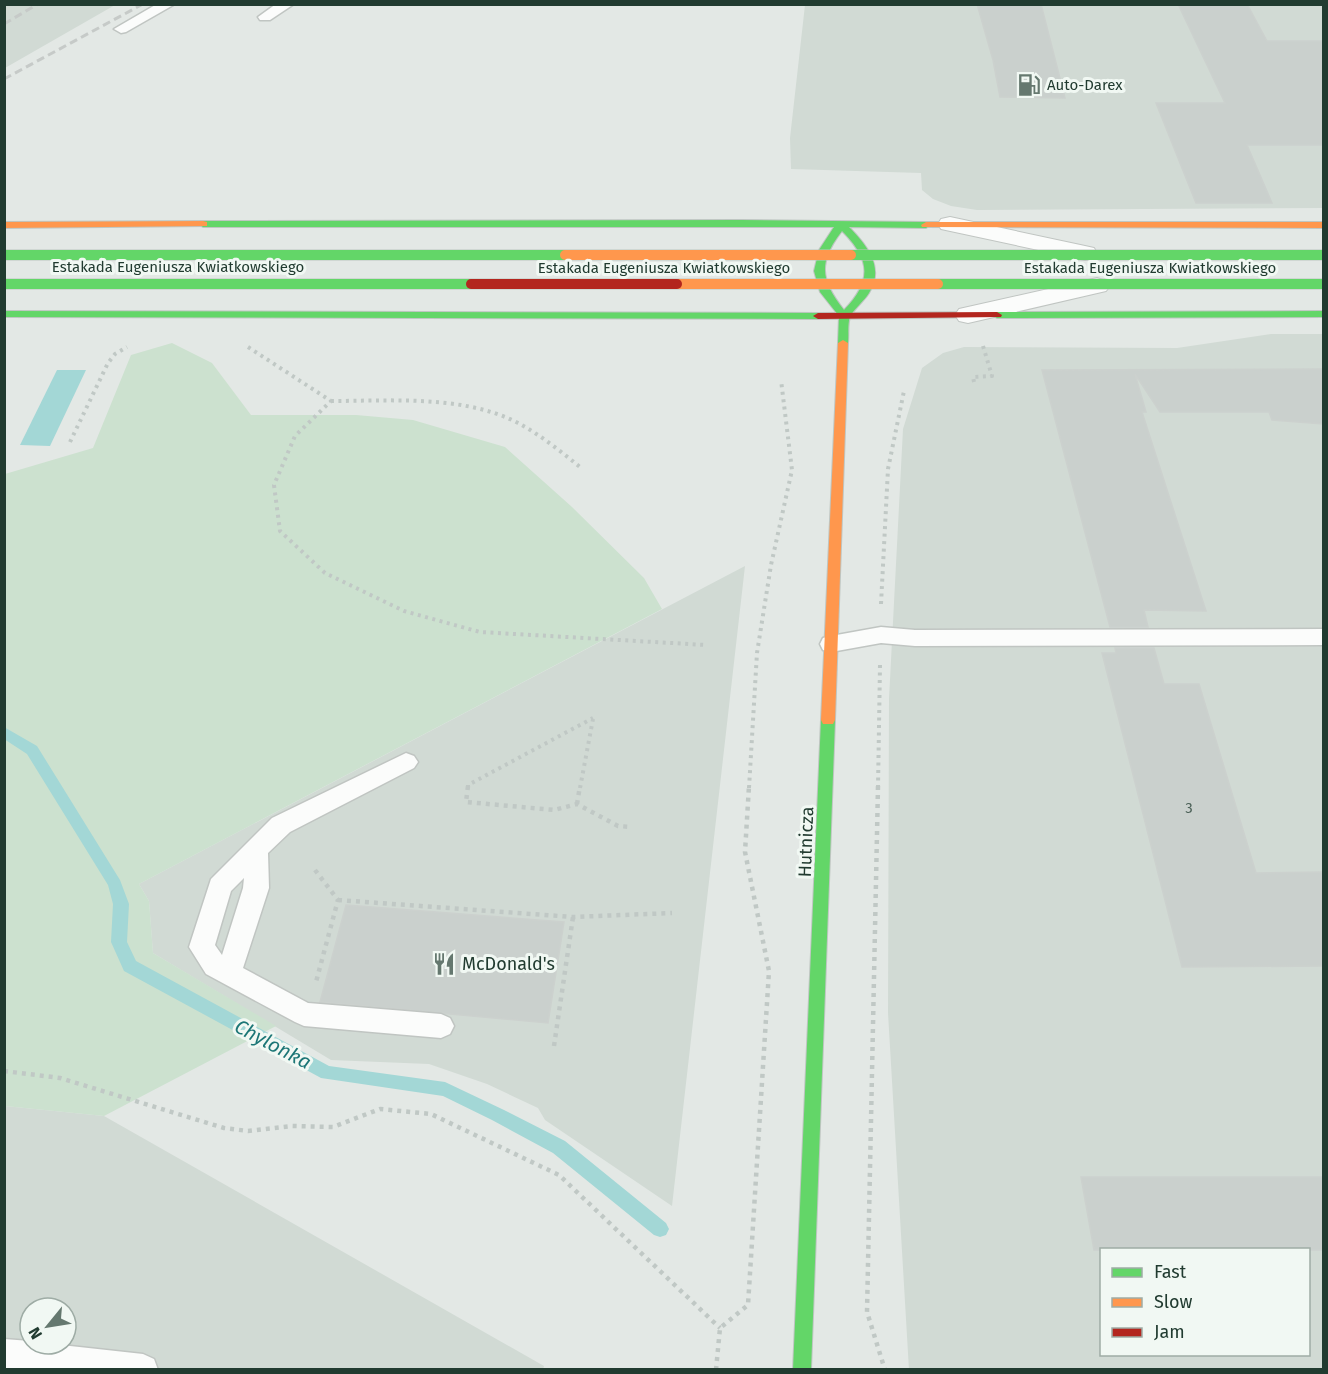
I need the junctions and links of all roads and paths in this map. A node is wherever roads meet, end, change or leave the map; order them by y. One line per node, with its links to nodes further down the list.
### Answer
1 (168, 4): 4 (lane)
2 (287, 4): 3 (lane)
3 (265, 17)
4 (121, 29)
5 (950, 224): 7 (main road); 8 (main road); 10 (street)
6 (4, 225): 7 (main road)
7 (841, 225): 16 (main road); 16 (main road)
8 (1322, 225)
9 (4, 255): 10 (main road, Estakada Eugeniusza Kwiatkowskiego, bridge)
10 (1323, 255)
11 (4, 284): 12 (main road, Estakada Eugeniusza Kwiatkowskiego, bridge)
12 (1323, 284): 15 (street)
13 (4, 314): 16 (main road)
14 (1323, 314): 15 (main road)
15 (968, 315): 16 (main road)
16 (844, 316): 28 (main road, Hutnicza)
17 (135, 344): 24 (path)
18 (242, 344): 23 (path)
19 (986, 354): 21 (path)
20 (781, 380): 43 (path)
21 (974, 382)
22 (904, 391): 26 (path)
23 (331, 401): 25 (path); 29 (path)
24 (70, 442)
25 (580, 467)
26 (881, 635): 27 (lane); 28 (lane); 48 (path)
27 (1323, 637)
28 (831, 644): 47 (main road, Hutnicza)
29 (706, 645)
30 (406, 762): 33 (lane)
31 (577, 804): 31 (path); 32 (path)
32 (632, 827)
33 (256, 853): 38 (lane); 38 (lane)
34 (315, 870): 35 (path)
35 (338, 900): 37 (path); 39 (path)
36 (672, 913): 37 (path)
37 (573, 917): 41 (path)
38 (229, 973): 39 (lane)
39 (304, 1014): 40 (lane)
40 (441, 1026)
41 (554, 1046)
42 (4, 1071): 43 (path)
43 (720, 1328): 46 (path)
44 (4, 1354): 45 (lane)
45 (143, 1370)
46 (716, 1370)
47 (802, 1370)
48 (885, 1370)

